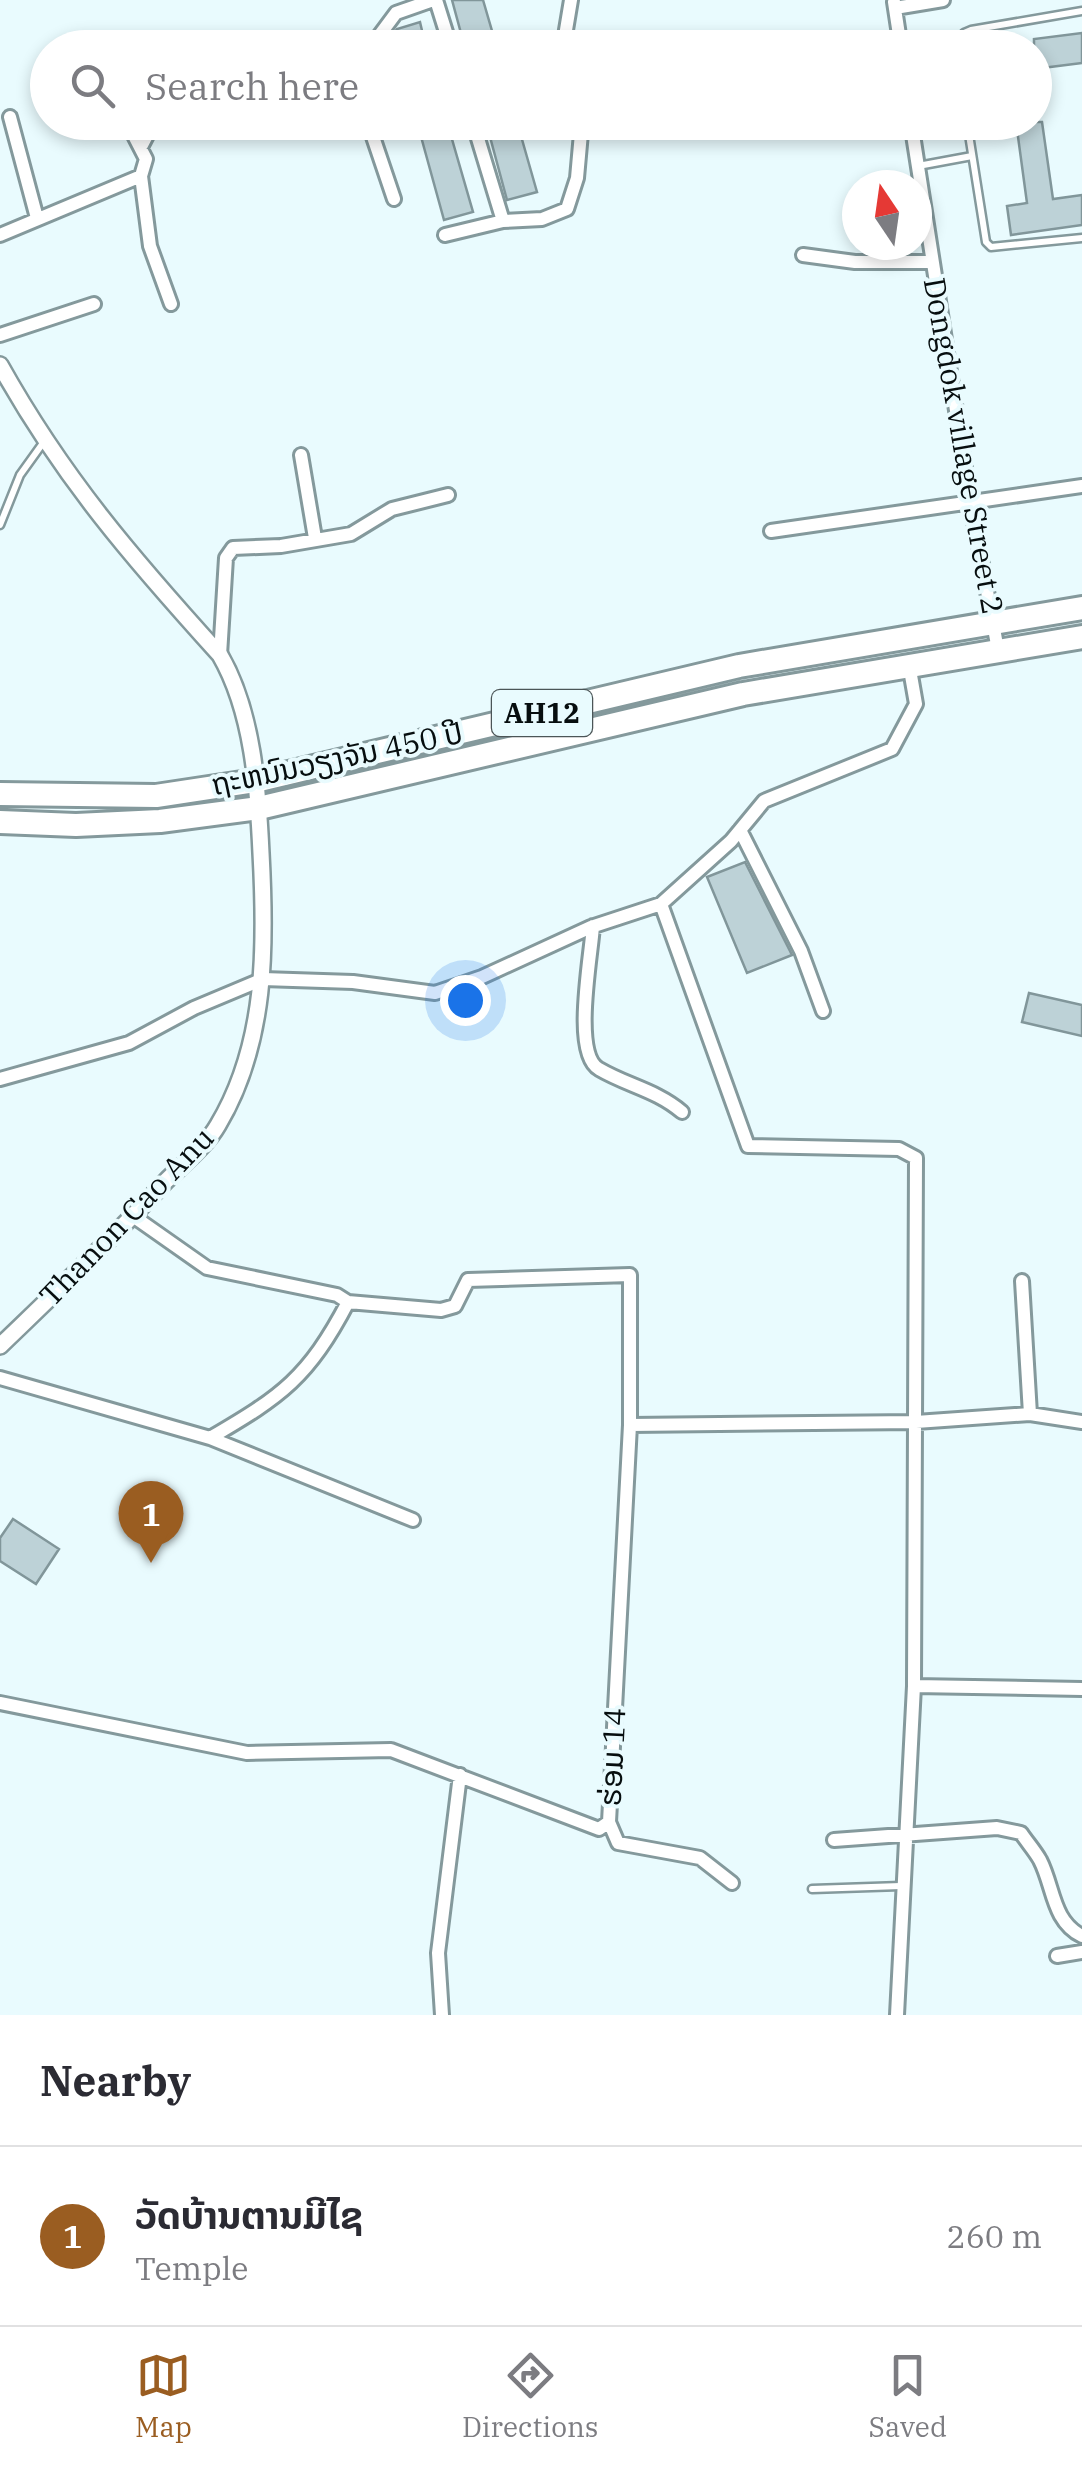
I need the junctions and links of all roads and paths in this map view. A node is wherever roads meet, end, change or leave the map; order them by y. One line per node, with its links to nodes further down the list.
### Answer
1 (434, 0): 6 (street); 7 (street)
2 (571, 0): 8 (street)
3 (943, 0): 4 (street)
4 (895, 4): 9 (street)
5 (1082, 11): 10 (lane)
6 (383, 30)
7 (444, 30)
8 (567, 30)
9 (899, 30)
10 (971, 30)
11 (10, 117): 24 (street)
12 (139, 140): 19 (street)
13 (145, 140): 19 (street)
14 (374, 140): 23 (street)
15 (478, 140): 25 (street)
16 (580, 140): 25 (street)
17 (913, 140): 21 (street, Dongdok village Street 2)
18 (970, 140): 20 (lane)
19 (142, 145): 22 (street)
20 (972, 156): 21 (lane); 28 (lane)
21 (917, 166): 30 (street, Dongdok village Street 2)
22 (140, 176): 24 (street); 32 (street)
23 (394, 199)
24 (37, 218): 27 (street)
25 (503, 221): 26 (street)
26 (445, 234)
27 (0, 235)
28 (1082, 238)
29 (803, 255): 30 (street)
30 (930, 262): 39 (street, Dongdok village Street 2)
31 (94, 304): 33 (street)
32 (171, 304)
33 (0, 335)
34 (0, 364): 35 (street, Thanon Cao Anu)
35 (44, 443): 40 (lane); 47 (street, Thanon Cao Anu)
36 (301, 455): 42 (street)
37 (1082, 486): 39 (street)
38 (448, 494): 42 (street)
39 (970, 500): 41 (street); 44 (street, Dongdok village Street 2)
40 (0, 525)
41 (771, 530)
42 (315, 538): 47 (street)
43 (1082, 608): 44 (highway, ຖະຫນົນວຽງຈັນ 450 ປີ / AH12)
44 (993, 621): 46 (street, Dongdok village Street 2); 49 (highway, ຖະຫນົນວຽງຈັນ 450 ປີ / AH12)
45 (1082, 637): 46 (highway, ຖະຫນົນວຽງຈັນ 450 ປີ / AH12)
46 (998, 650): 48 (highway, ຖະຫນົນວຽງຈັນ 450 ປີ / AH12)
47 (220, 655): 49 (street, Thanon Cao Anu)
48 (909, 664): 51 (highway, ຖະຫນົນວຽງຈັນ 450 ປີ / AH12); 53 (street)
49 (255, 780): 50 (highway, ຖະຫນົນວຽງຈັນ 450 ປີ / AH12); 51 (street, Thanon Cao Anu)
50 (0, 794)
51 (259, 808): 52 (highway, ຖະຫນົນວຽງຈັນ 450 ປີ / AH12); 56 (street, Thanon Cao Anu)
52 (0, 822)
53 (740, 830): 54 (street); 57 (street)
54 (662, 904): 55 (street); 66 (street)
55 (593, 926): 56 (street); 59 (street)
56 (263, 979): 58 (street); 60 (street, Thanon Cao Anu)
57 (823, 1012)
58 (0, 1078)
59 (682, 1112)
60 (133, 1216): 62 (street); 63 (street, Thanon Cao Anu)
61 (1022, 1281): 65 (street)
62 (348, 1302): 68 (street, ຮ່ອມ 14); 69 (street)
63 (0, 1346)
64 (0, 1378): 69 (street)
65 (1030, 1414): 66 (street); 67 (street)
66 (916, 1422): 68 (street); 71 (street)
67 (1082, 1422)
68 (630, 1425): 75 (street, ຮ່ອມ 14)
69 (210, 1438): 70 (street)
70 (412, 1520)
71 (914, 1686): 72 (street); 76 (street)
72 (1082, 1689)
73 (0, 1704): 74 (street, ຮ່ອມ 14)
74 (460, 1775): 75 (street, ຮ່ອມ 14); 84 (street)
75 (609, 1822): 78 (street)
76 (904, 1834): 77 (street); 79 (street); 81 (street)
77 (834, 1840)
78 (732, 1884)
79 (901, 1886): 80 (lane); 85 (street)
80 (812, 1889)
81 (1082, 1936)
82 (1082, 1952): 83 (street)
83 (1057, 1956)
84 (442, 2015)
85 (897, 2015)

